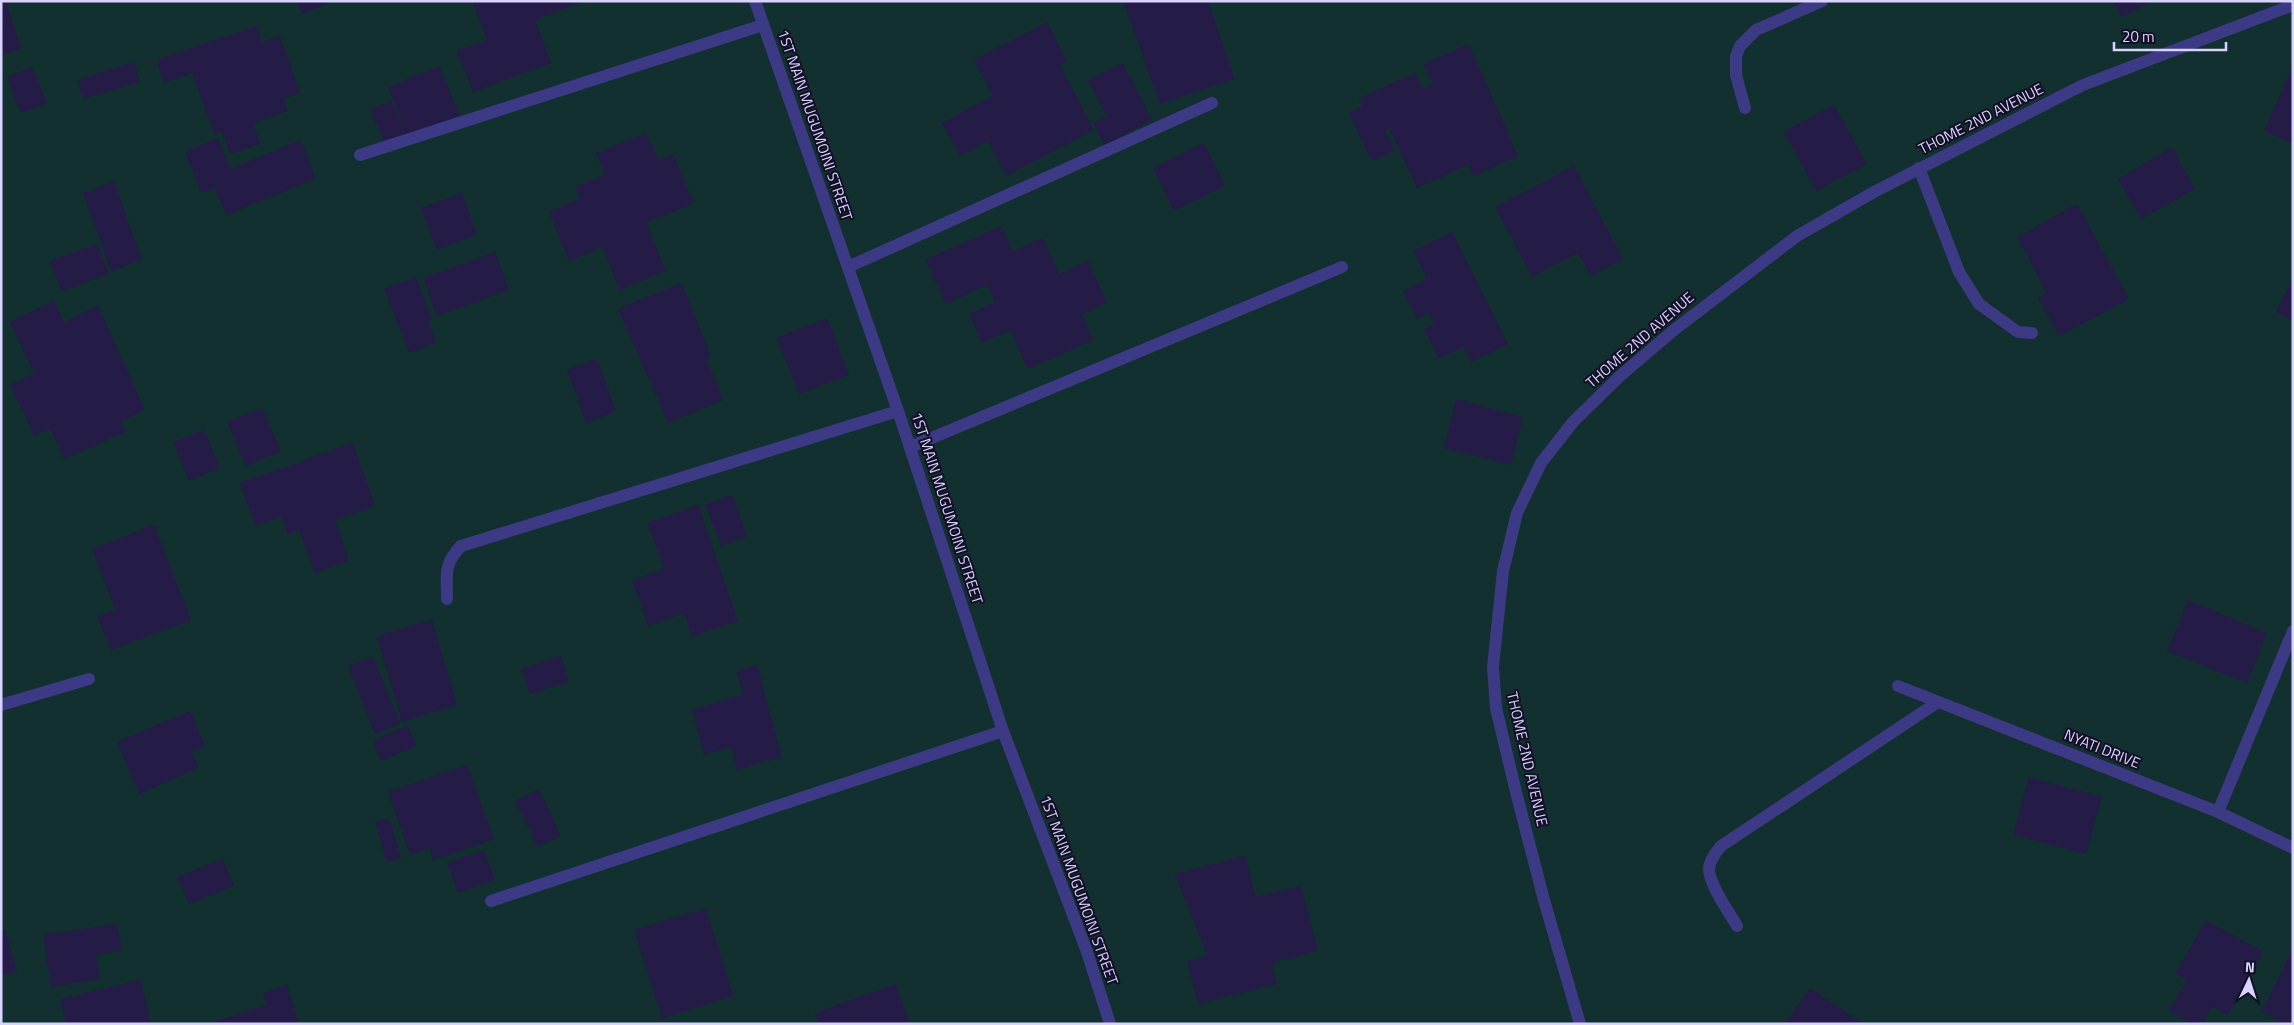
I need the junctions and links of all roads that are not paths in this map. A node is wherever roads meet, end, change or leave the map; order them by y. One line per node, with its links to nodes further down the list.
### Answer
1 (755, 1): 4 (street, 1ST MAIN MUGUMOINI STREET)
2 (1822, 1): 6 (street)
3 (2293, 5): 8 (street, THOME 2ND AVENUE)
4 (764, 25): 7 (street); 10 (street, 1ST MAIN MUGUMOINI STREET)
5 (1212, 103): 10 (street)
6 (1745, 108)
7 (360, 155)
8 (1919, 168): 11 (street); 26 (street, THOME 2ND AVENUE)
9 (1342, 267): 13 (street)
10 (848, 268): 12 (street, 1ST MAIN MUGUMOINI STREET)
11 (2032, 333)
12 (898, 411): 13 (street, 1ST MAIN MUGUMOINI STREET); 14 (street)
13 (910, 447): 20 (street, 1ST MAIN MUGUMOINI STREET)
14 (448, 599)
15 (2293, 631): 21 (street)
16 (88, 679): 19 (street)
17 (1898, 686): 18 (street, NYATI DRIVE)
18 (1938, 702): 21 (street, NYATI DRIVE); 24 (street)
19 (1, 705)
20 (1003, 731): 23 (street); 25 (street, 1ST MAIN MUGUMOINI STREET)
21 (2218, 812): 22 (street, NYATI DRIVE)
22 (2293, 848)
23 (491, 902)
24 (1737, 926)
25 (1110, 1024)
26 (1580, 1024)

